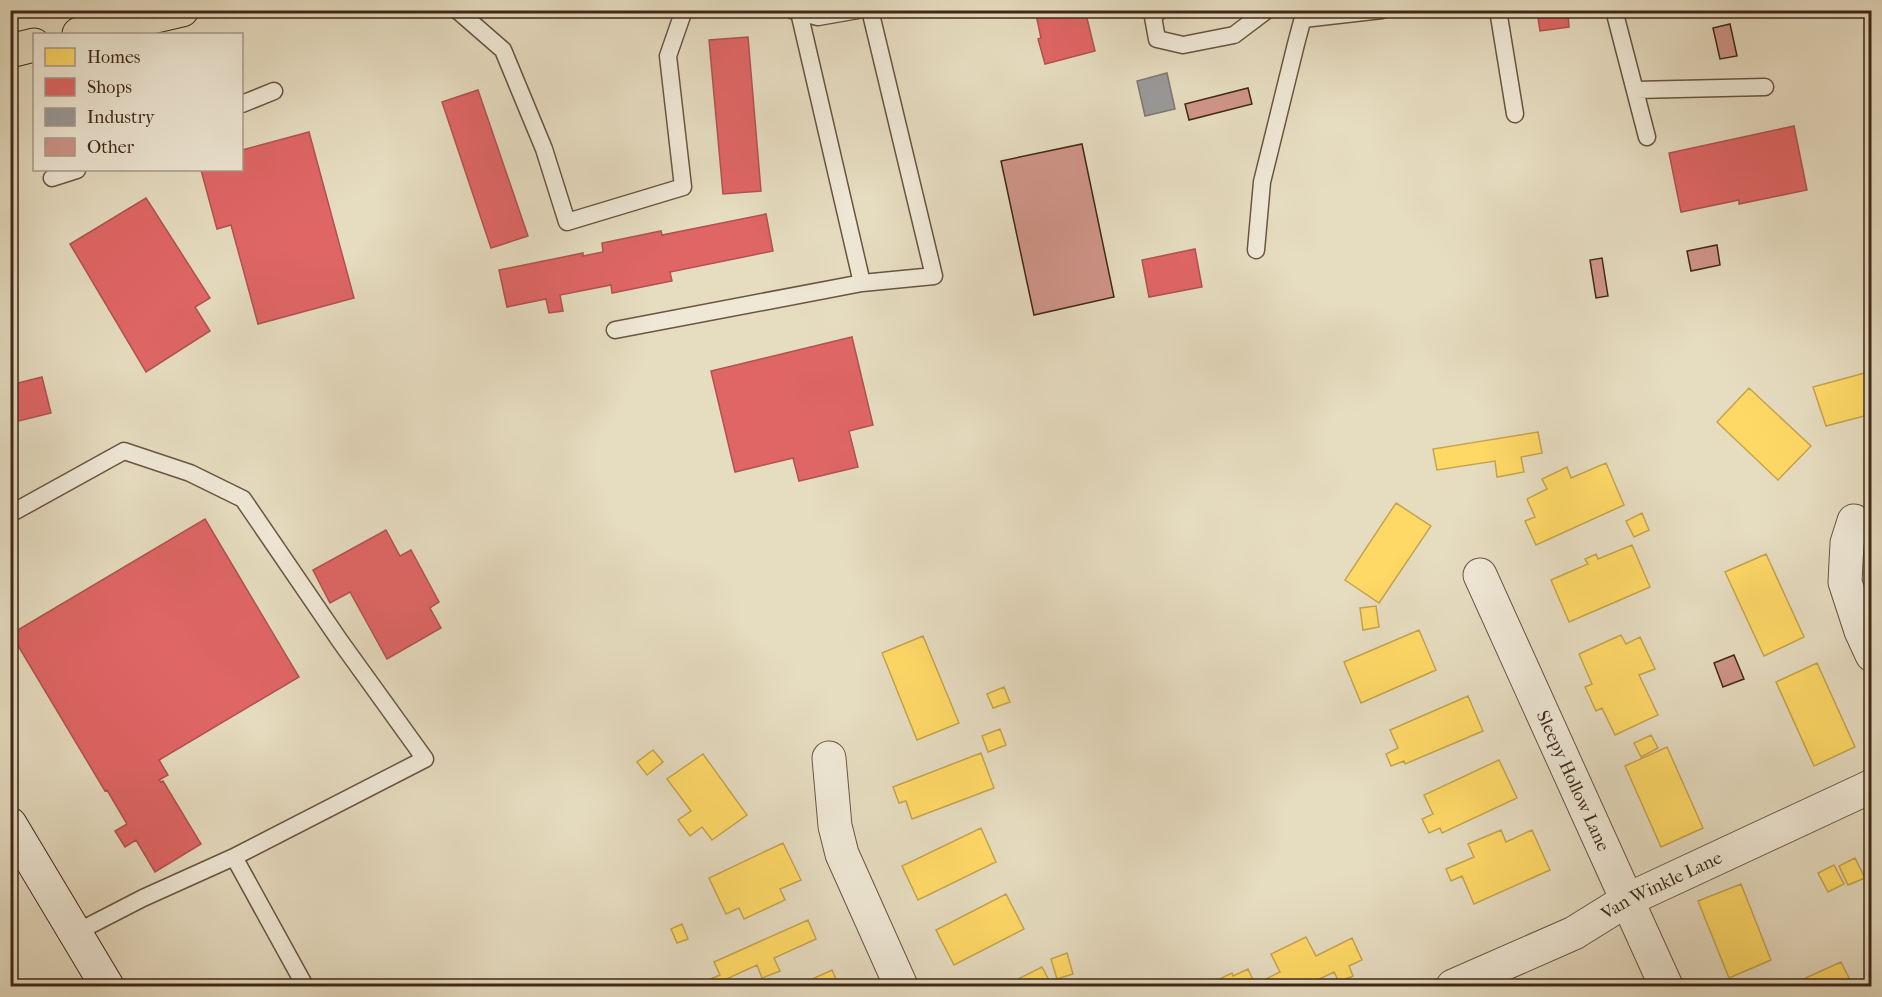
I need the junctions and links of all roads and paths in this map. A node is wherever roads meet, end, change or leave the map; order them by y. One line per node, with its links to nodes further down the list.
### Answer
1 (182, 10): 13 (highway)
2 (457, 10): 3 (lane)
3 (684, 10)
4 (858, 10): 11 (lane)
5 (870, 10): 25 (lane)
6 (1160, 10): 7 (lane)
7 (1267, 10)
8 (1382, 10): 12 (lane)
9 (1498, 10): 20 (lane)
10 (1614, 10): 17 (lane)
11 (795, 11): 25 (lane)
12 (1304, 15): 24 (lane)
13 (93, 33)
14 (33, 45): 15 (highway)
15 (10, 51)
16 (1765, 87): 17 (lane)
17 (1635, 90): 21 (lane)
18 (274, 91): 19 (lane)
19 (243, 104)
20 (1515, 114)
21 (1647, 137)
22 (74, 171): 23 (lane)
23 (52, 178)
24 (1256, 250)
25 (862, 283): 26 (lane)
26 (615, 330)
27 (10, 514): 34 (lane)
28 (1854, 521): 30 (street)
29 (1480, 576): 35 (street, Sleepy Hollow Lane)
30 (1872, 655)
31 (829, 758): 39 (street)
32 (1872, 786): 35 (street, Van Winkle Lane)
33 (10, 824): 36 (street)
34 (234, 857): 36 (lane); 38 (lane)
35 (1627, 900): 40 (street, Van Winkle Lane); 41 (street, Sleepy Hollow Lane)
36 (75, 933): 37 (street)
37 (107, 987)
38 (305, 987)
39 (901, 987)
40 (1453, 987)
41 (1666, 987)

